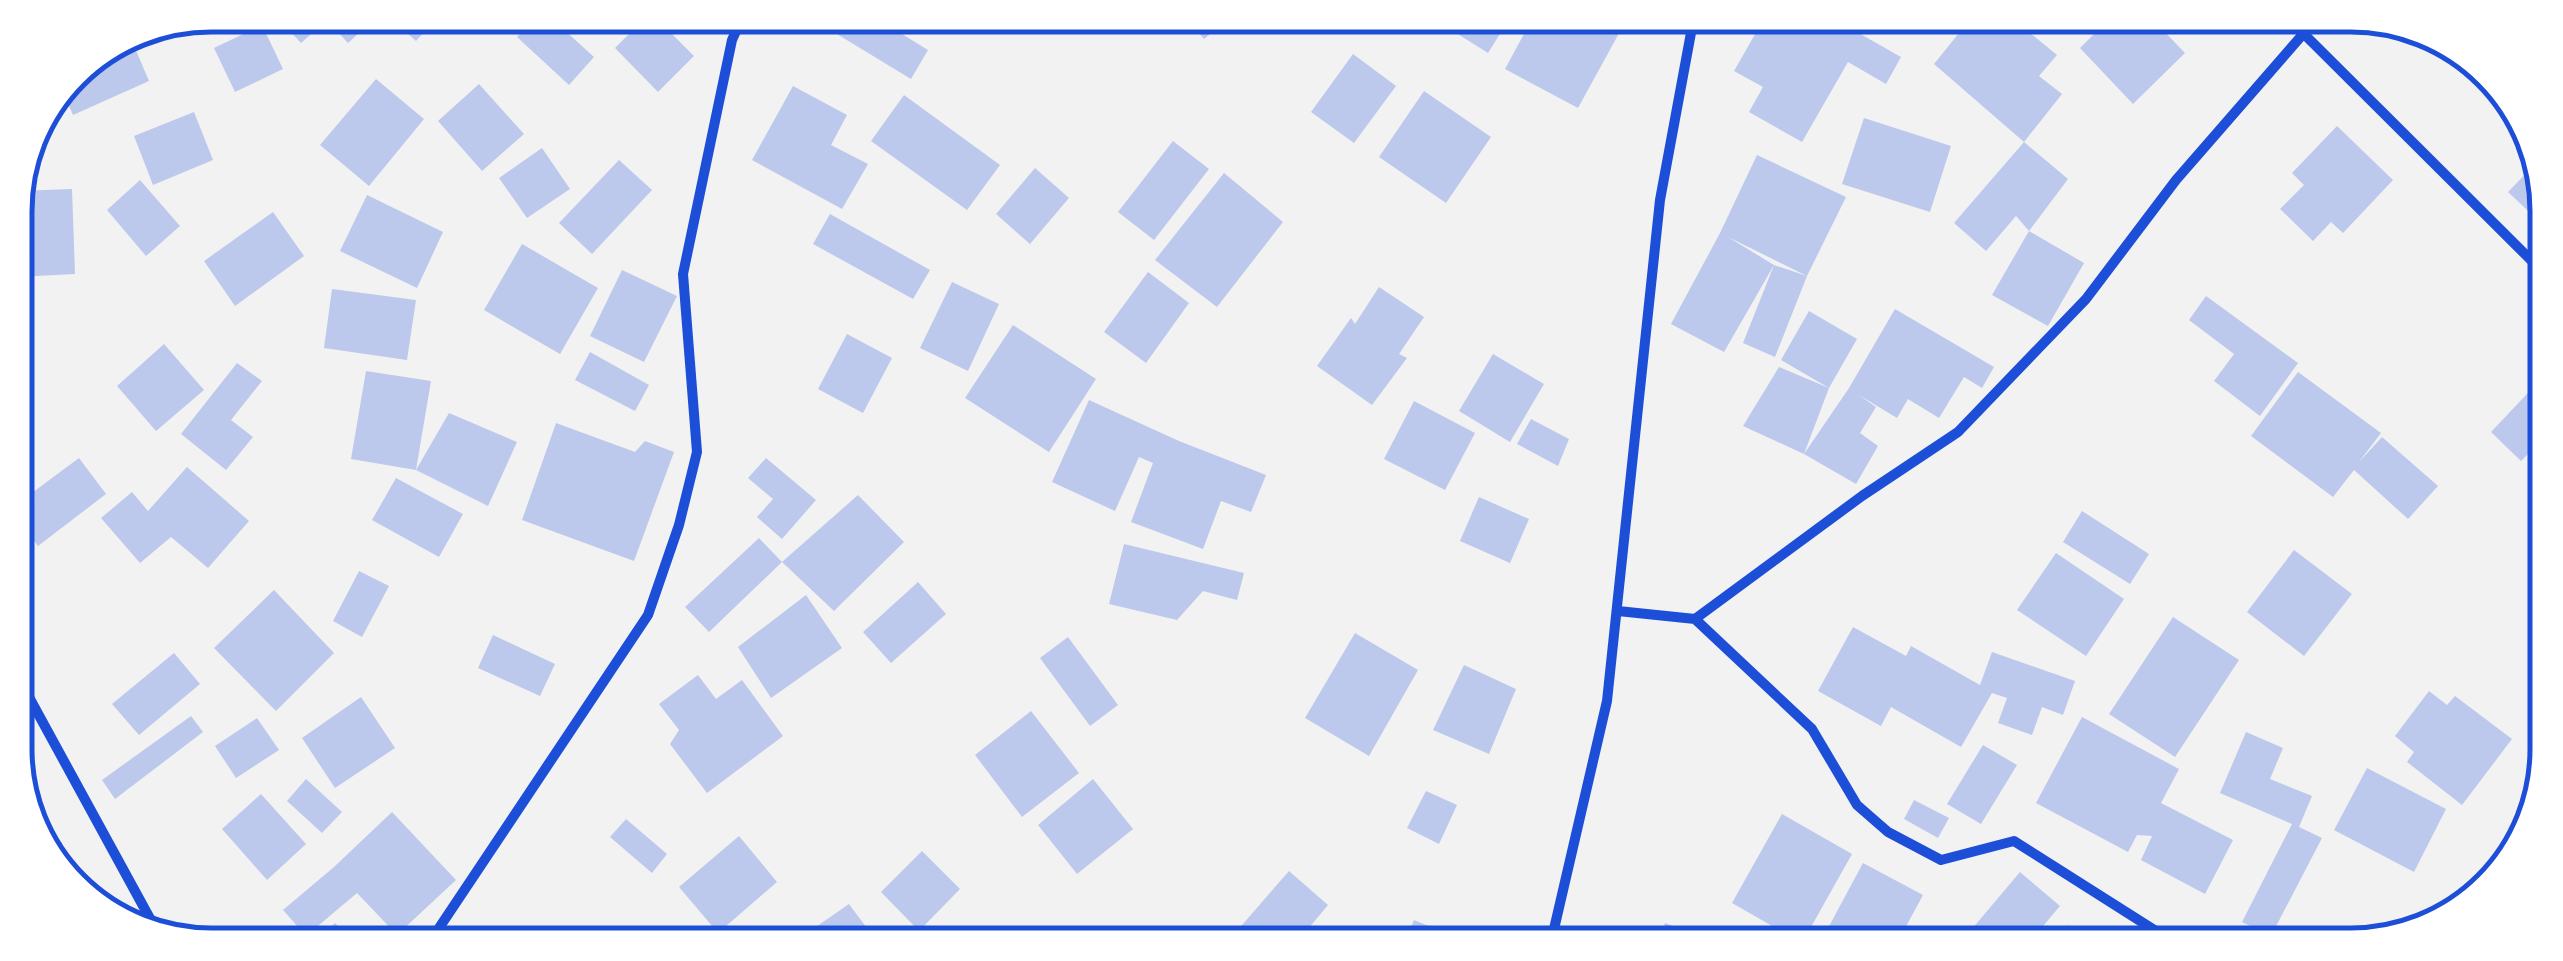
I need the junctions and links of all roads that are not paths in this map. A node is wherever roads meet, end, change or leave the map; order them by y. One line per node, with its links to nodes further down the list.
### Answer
1 (1692, 32): 6 (street)
2 (2305, 32): 7 (street)
3 (2309, 32): 5 (street)
4 (735, 33): 10 (street)
5 (2530, 259)
6 (1618, 612): 7 (street); 11 (street)
7 (1695, 619): 12 (street)
8 (32, 703): 9 (street)
9 (149, 917)
10 (439, 928)
11 (1554, 928)
12 (2151, 928)

